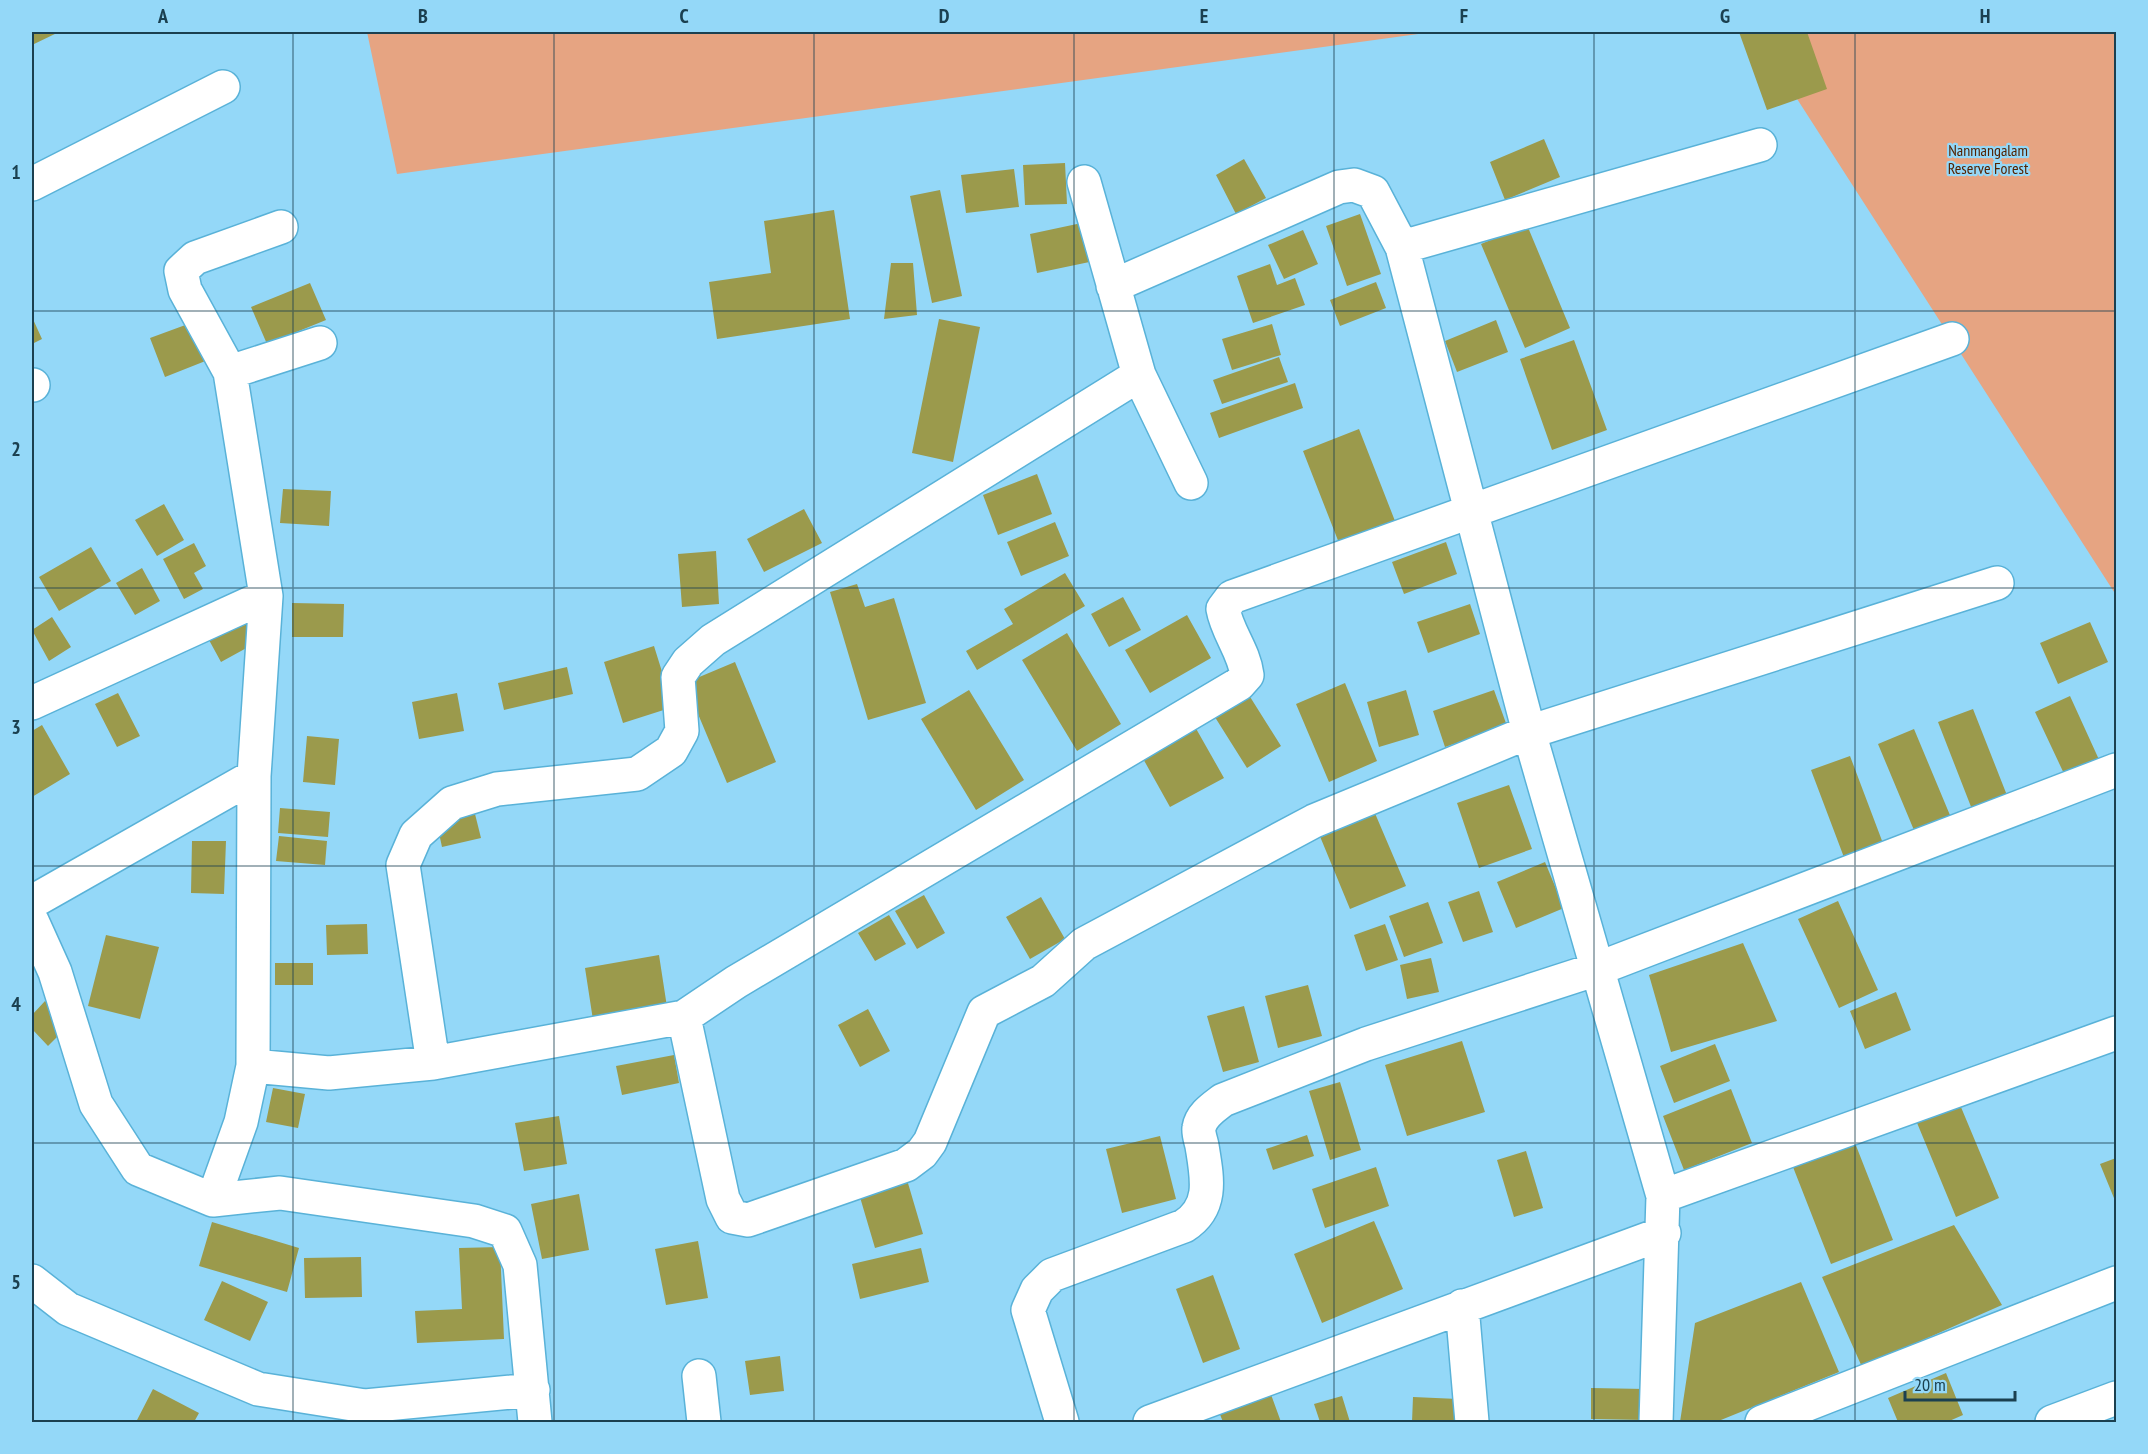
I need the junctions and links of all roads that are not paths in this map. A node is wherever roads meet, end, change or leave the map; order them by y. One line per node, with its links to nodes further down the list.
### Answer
1 (223, 87): 4 (street)
2 (1760, 145): 6 (street)
3 (1084, 182): 7 (street)
4 (32, 184)
5 (281, 227): 10 (street)
6 (1402, 247): 7 (street); 13 (street)
7 (1113, 286): 11 (street)
8 (1952, 339): 13 (street)
9 (320, 344): 10 (street)
10 (230, 372): 15 (street)
11 (1138, 375): 12 (street); 25 (street)
12 (1191, 483)
13 (1471, 512): 17 (street); 23 (street)
14 (1997, 583): 17 (street)
15 (266, 596): 16 (street); 19 (street)
16 (32, 703)
17 (1529, 732): 22 (street); 23 (street)
18 (2116, 770): 22 (street)
19 (254, 776): 20 (street); 26 (street)
20 (32, 902)
21 (32, 921): 28 (street)
22 (1597, 969): 27 (street); 38 (street)
23 (684, 1017): 25 (street)
24 (2116, 1033): 27 (street)
25 (433, 1063): 26 (street)
26 (254, 1066): 28 (street)
27 (1664, 1196): 29 (street)
28 (213, 1200): 34 (street)
29 (1664, 1233): 32 (street); 41 (street)
30 (32, 1281): 34 (street)
31 (2116, 1283): 42 (street)
32 (1462, 1306): 39 (street); 40 (street)
33 (699, 1376): 37 (street)
34 (533, 1390): 36 (street)
35 (2116, 1398): 43 (street)
36 (535, 1422)
37 (704, 1422)
38 (1062, 1422)
39 (1150, 1422)
40 (1472, 1422)
41 (1656, 1422)
42 (1762, 1422)
43 (2052, 1422)

